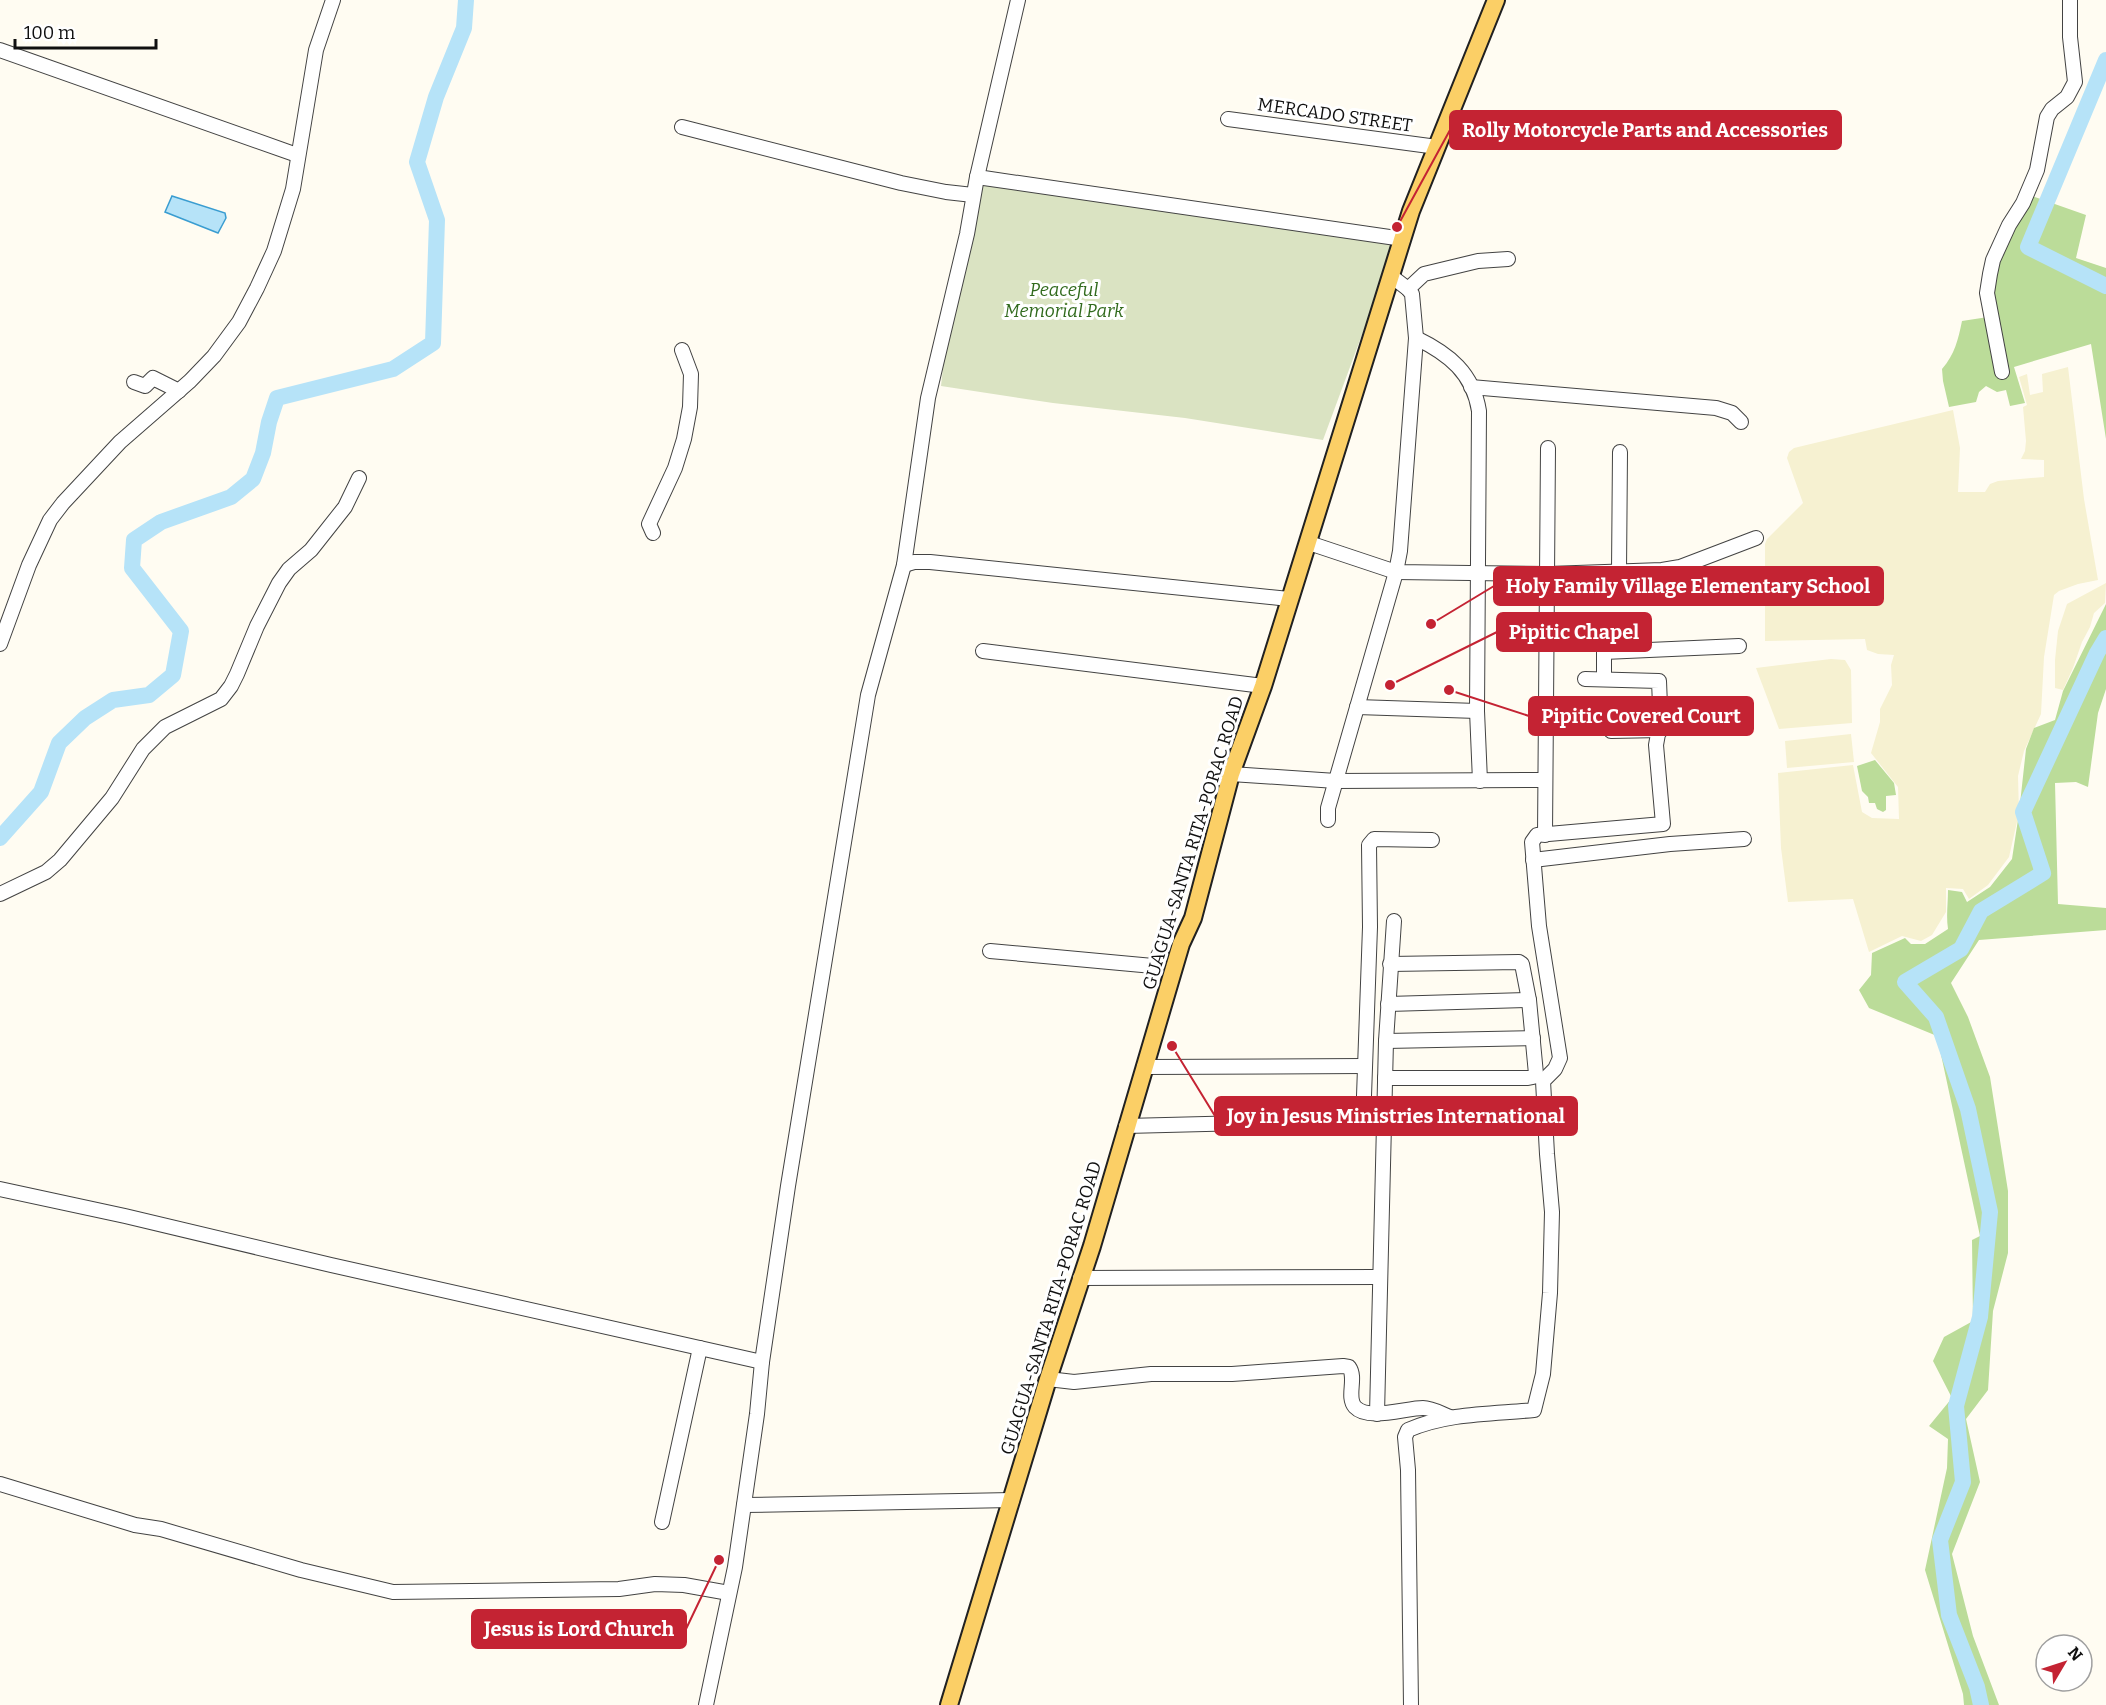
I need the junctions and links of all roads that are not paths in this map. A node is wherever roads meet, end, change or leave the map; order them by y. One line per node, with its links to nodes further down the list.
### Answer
1 (333, 0): 9 (street)
2 (1018, 0): 10 (street)
3 (1496, 0): 8 (main road, GUAGUA-SANTA RITA-PORAC ROAD)
4 (2070, 0): 18 (street)
5 (0, 50): 9 (street)
6 (1228, 119): 8 (street, MERCADO STREET)
7 (682, 127): 11 (street)
8 (1437, 147): 12 (main road, GUAGUA-SANTA RITA-PORAC ROAD)
9 (297, 154): 21 (street)
10 (977, 177): 11 (street); 12 (street)
11 (973, 195): 29 (street)
12 (1403, 239): 14 (main road, GUAGUA-SANTA RITA-PORAC ROAD)
13 (1508, 259): 15 (street)
14 (1391, 276): 15 (street); 28 (main road, GUAGUA-SANTA RITA-PORAC ROAD)
15 (1408, 289): 16 (street)
16 (1416, 338): 20 (street); 31 (street)
17 (682, 350): 26 (street)
18 (2002, 372)
19 (134, 382): 21 (street)
20 (1471, 387): 22 (street); 32 (street)
21 (179, 391): 35 (street)
22 (1741, 422)
23 (1548, 448): 33 (street)
24 (1620, 452): 30 (street)
25 (359, 478): 54 (street)
26 (653, 533)
27 (1756, 538): 30 (street)
28 (1308, 543): 31 (street); 34 (main road, GUAGUA-SANTA RITA-PORAC ROAD)
29 (904, 565): 34 (street); 71 (street)
30 (1619, 571): 33 (street)
31 (1396, 572): 32 (street); 41 (street)
32 (1478, 573): 33 (street); 42 (street)
33 (1548, 574): 46 (street)
34 (1289, 599): 40 (main road, GUAGUA-SANTA RITA-PORAC ROAD)
35 (2, 635)
36 (1739, 646): 39 (street)
37 (983, 651): 40 (street)
38 (1585, 679): 39 (street)
39 (1604, 679): 43 (street)
40 (1263, 686): 45 (main road, GUAGUA-SANTA RITA-PORAC ROAD)
41 (1357, 707): 42 (street); 47 (street)
42 (1477, 711): 48 (street)
43 (1661, 730): 44 (street); 50 (street)
44 (1611, 731)
45 (1231, 774): 47 (street); 64 (main road, GUAGUA-SANTA RITA-PORAC ROAD)
46 (1545, 780): 48 (street); 50 (street)
47 (1336, 781): 48 (street); 49 (street)
48 (1480, 781)
49 (1328, 820)
50 (1545, 835): 53 (street)
51 (1744, 839): 53 (street)
52 (1432, 840): 63 (street)
53 (1533, 860): 75 (street)
54 (0, 894)
55 (1394, 921): 58 (street)
56 (1167, 938): 57 (street)
57 (990, 951)
58 (1390, 963): 59 (street); 60 (street)
59 (1529, 1000): 60 (street); 61 (street)
60 (1388, 1005): 62 (street)
61 (1533, 1038): 62 (street); 65 (street)
62 (1386, 1041): 65 (street)
63 (1364, 1066): 64 (street); 66 (street)
64 (1144, 1067): 66 (main road, GUAGUA-SANTA RITA-PORAC ROAD)
65 (1385, 1078): 68 (street)
66 (1126, 1126): 69 (main road, GUAGUA-SANTA RITA-PORAC ROAD)
67 (0, 1189): 70 (street)
68 (1380, 1277): 69 (street); 74 (street)
69 (1080, 1278): 72 (main road, GUAGUA-SANTA RITA-PORAC ROAD)
70 (700, 1348): 71 (street); 80 (street)
71 (762, 1362): 79 (street)
72 (1048, 1379): 74 (street); 78 (main road, GUAGUA-SANTA RITA-PORAC ROAD)
73 (1410, 1409): 74 (street); 75 (street); 76 (street)
74 (1377, 1414)
75 (1450, 1417): 76 (street)
76 (1417, 1426): 84 (street)
77 (0, 1484): 81 (street)
78 (1012, 1500): 79 (street); 83 (main road, GUAGUA-SANTA RITA-PORAC ROAD)
79 (744, 1505): 81 (street)
80 (662, 1522)
81 (729, 1593): 82 (street)
82 (706, 1705)
83 (949, 1705)
84 (1411, 1705)

